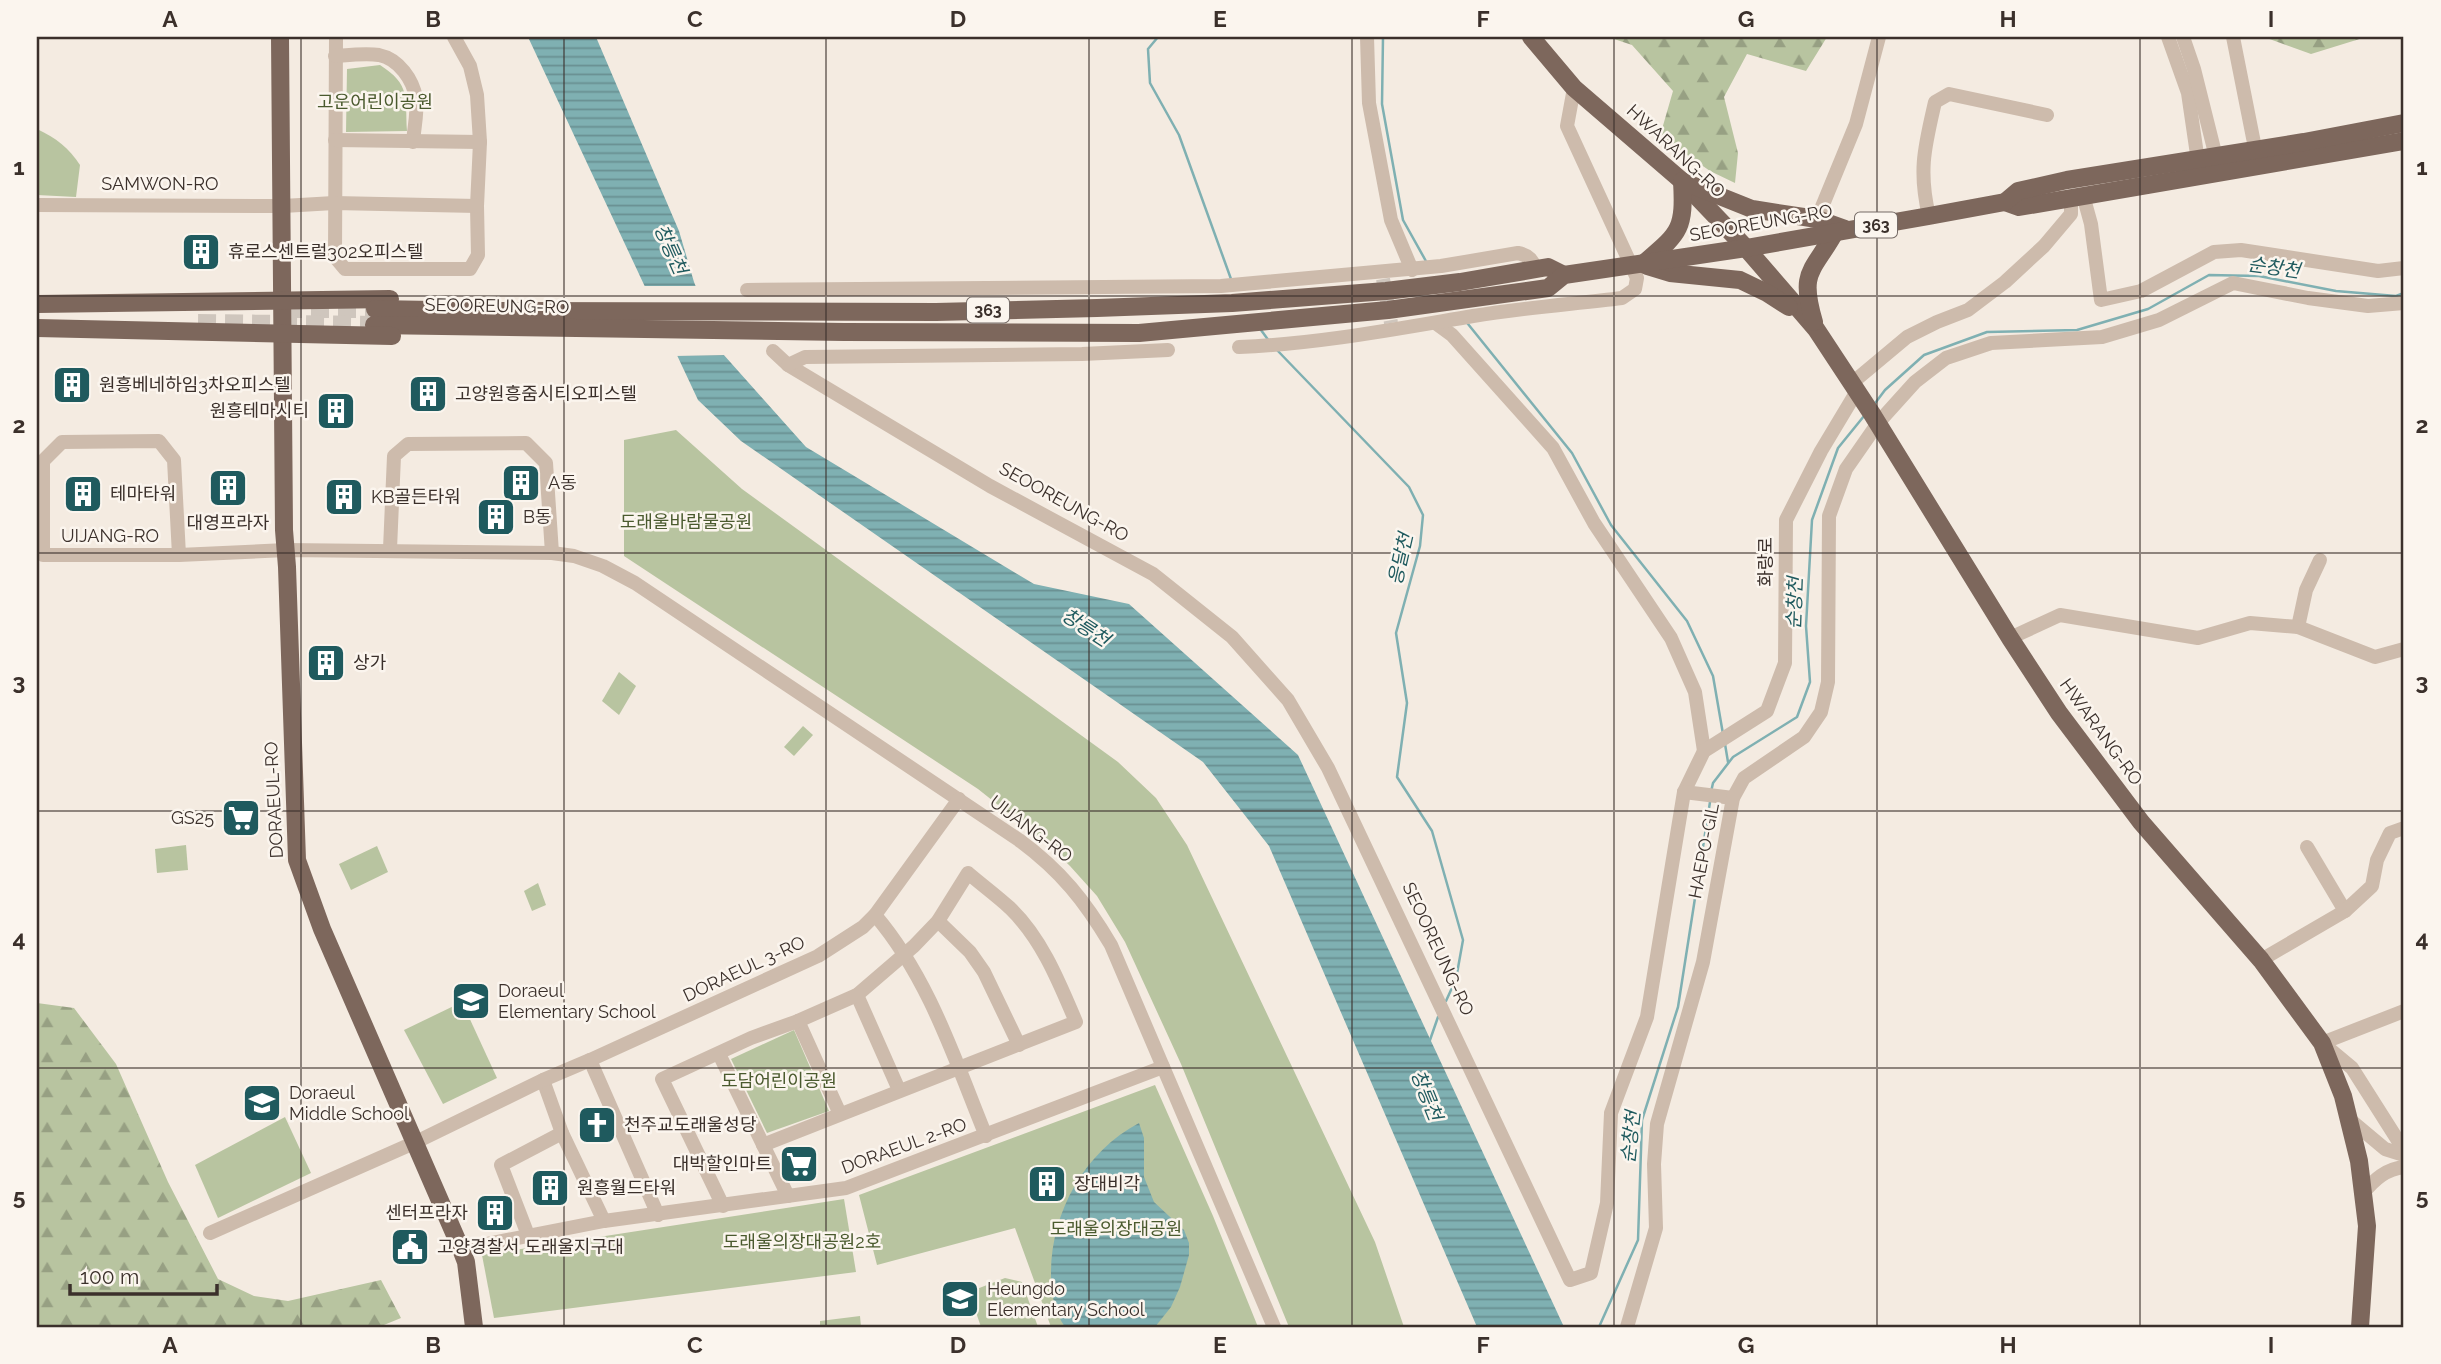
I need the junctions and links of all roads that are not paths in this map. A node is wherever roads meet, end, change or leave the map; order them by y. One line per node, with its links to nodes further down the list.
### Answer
1 (280, 37): 26 (main road)
2 (335, 37): 10 (street)
3 (453, 37): 17 (street)
4 (1367, 37): 34 (street)
5 (1531, 37): 11 (main road, HWARANG-RO)
6 (1879, 37): 29 (street)
7 (2168, 37): 20 (street)
8 (2183, 37): 19 (street)
9 (2233, 37): 18 (street)
10 (335, 56): 14 (street); 16 (street)
11 (1574, 88): 21 (main road, HWARANG-RO); 32 (street)
12 (2046, 115): 28 (street)
13 (2404, 123): 18 (main road, SEOOREUNG-RO / 363)
14 (335, 140): 16 (street); 23 (street)
15 (2404, 141): 18 (main road, SEOOREUNG-RO / 363)
16 (413, 142): 17 (street)
17 (480, 142): 27 (street)
18 (2257, 158): 19 (main road, SEOOREUNG-RO / 363)
19 (2218, 165): 20 (main road, SEOOREUNG-RO / 363)
20 (2199, 168): 22 (main road, SEOOREUNG-RO / 363); 24 (main road, SEOOREUNG-RO / 363)
21 (1682, 181): 29 (main road); 31 (main road, HWARANG-RO); 32 (main road)
22 (2077, 196): 24 (main road, SEOOREUNG-RO / 363); 33 (street); 53 (street)
23 (334, 202): 26 (street, SAMWON-RO); 27 (street, SAMWON-RO); 27 (street)
24 (2005, 202): 28 (main road, SEOOREUNG-RO / 363)
25 (37, 205): 26 (street, SAMWON-RO)
26 (282, 206): 40 (main road)
27 (477, 206)
28 (1929, 216): 30 (main road, SEOOREUNG-RO / 363)
29 (1816, 219): 30 (main road)
30 (1842, 231): 31 (main road, SEOOREUNG-RO / 363); 47 (main road)
31 (1746, 248): 32 (main road, SEOOREUNG-RO / 363); 47 (main road, HWARANG-RO)
32 (1637, 266): 36 (main road, SEOOREUNG-RO / 363); 44 (street); 47 (main road)
33 (2404, 268)
34 (1416, 269): 35 (street); 38 (street)
35 (1537, 270): 36 (main road, SEOOREUNG-RO / 363); 39 (main road, SEOOREUNG-RO / 363)
36 (1564, 275): 39 (main road, SEOOREUNG-RO / 363)
37 (747, 290): 38 (street)
38 (1234, 291): 39 (main road, 363); 43 (main road, 363)
39 (1461, 291): 48 (main road, 363)
40 (282, 301): 42 (main road); 43 (main road); 45 (main road)
41 (2404, 303): 53 (street)
42 (37, 304)
43 (610, 310): 48 (main road, SEOOREUNG-RO / 363)
44 (1444, 322): 49 (street); 62 (street)
45 (281, 327): 46 (main road); 48 (main road); 55 (main road, DORAEUL-RO)
46 (37, 328)
47 (1816, 329): 53 (main road, HWARANG-RO)
48 (616, 330)
49 (1240, 347)
50 (1168, 350): 52 (street)
51 (773, 351): 52 (street, SEOOREUNG-RO)
52 (788, 365): 63 (street, SEOOREUNG-RO)
53 (1865, 402): 60 (main road, HWARANG-RO); 62 (street, 화랑로); 64 (street, HAEPO-GIL)
54 (390, 549): 55 (street, UIJANG-RO); 56 (street, UIJANG-RO); 56 (street)
55 (286, 550): 57 (street, UIJANG-RO); 88 (main road, DORAEUL-RO)
56 (552, 553): 65 (street, UIJANG-RO)
57 (179, 555): 57 (street, UIJANG-RO)
58 (2320, 560): 59 (street)
59 (2298, 627): 60 (street); 61 (street)
60 (2010, 638): 72 (main road, HWARANG-RO)
61 (2404, 649)
62 (1707, 749): 63 (street, SEOOREUNG-RO)
63 (1690, 792): 64 (street)
64 (1729, 798): 103 (street, HAEPO-GIL)
65 (959, 799): 69 (street, DORAEUL 3-RO); 80 (street, UIJANG-RO)
66 (2404, 828): 68 (street)
67 (2308, 847): 68 (street)
68 (2345, 911): 72 (street)
69 (875, 915): 71 (street); 79 (street, DORAEUL 3-RO)
70 (939, 921): 71 (street); 77 (street); 77 (street)
71 (904, 955): 73 (street); 81 (street)
72 (2261, 960): 76 (main road, HWARANG-RO)
73 (857, 995): 75 (street); 83 (street)
74 (2404, 1011): 76 (street)
75 (798, 1021): 78 (street); 84 (street)
76 (2322, 1043): 85 (main road, HWARANG-RO); 90 (street, HWARANG-RO)
77 (1019, 1045): 81 (street)
78 (719, 1054): 89 (street); 95 (street)
79 (590, 1060): 82 (street, DORAEUL 3-RO); 96 (street)
80 (1163, 1066): 87 (street, DORAEUL 2-RO); 102 (street, UIJANG-RO)
81 (959, 1070): 83 (street); 87 (street)
82 (543, 1080): 86 (street); 88 (street, DORAEUL 3-RO)
83 (899, 1090): 84 (street)
84 (840, 1114): 89 (street)
85 (2348, 1118): 91 (street); 93 (main road, HWARANG-RO)
86 (562, 1133): 97 (street); 99 (street)
87 (986, 1136): 94 (street, DORAEUL 2-RO)
88 (416, 1142): 98 (street, DORAEUL 3-RO); 100 (main road, DORAEUL-RO)
89 (764, 1145): 94 (street)
90 (2404, 1150)
91 (2404, 1155)
92 (2404, 1167): 93 (street)
93 (2363, 1193): 104 (main road, HWARANG-RO)
94 (788, 1196): 95 (street, DORAEUL 2-RO)
95 (723, 1206): 96 (street, DORAEUL 2-RO)
96 (658, 1215): 97 (street, DORAEUL 2-RO)
97 (604, 1221): 99 (street, DORAEUL 2-RO)
98 (210, 1233)
99 (528, 1235): 100 (street, DORAEUL 2-RO)
100 (461, 1249): 101 (main road, DORAEUL-RO)
101 (474, 1327)
102 (1274, 1327)
103 (1628, 1327)
104 (2360, 1327)

